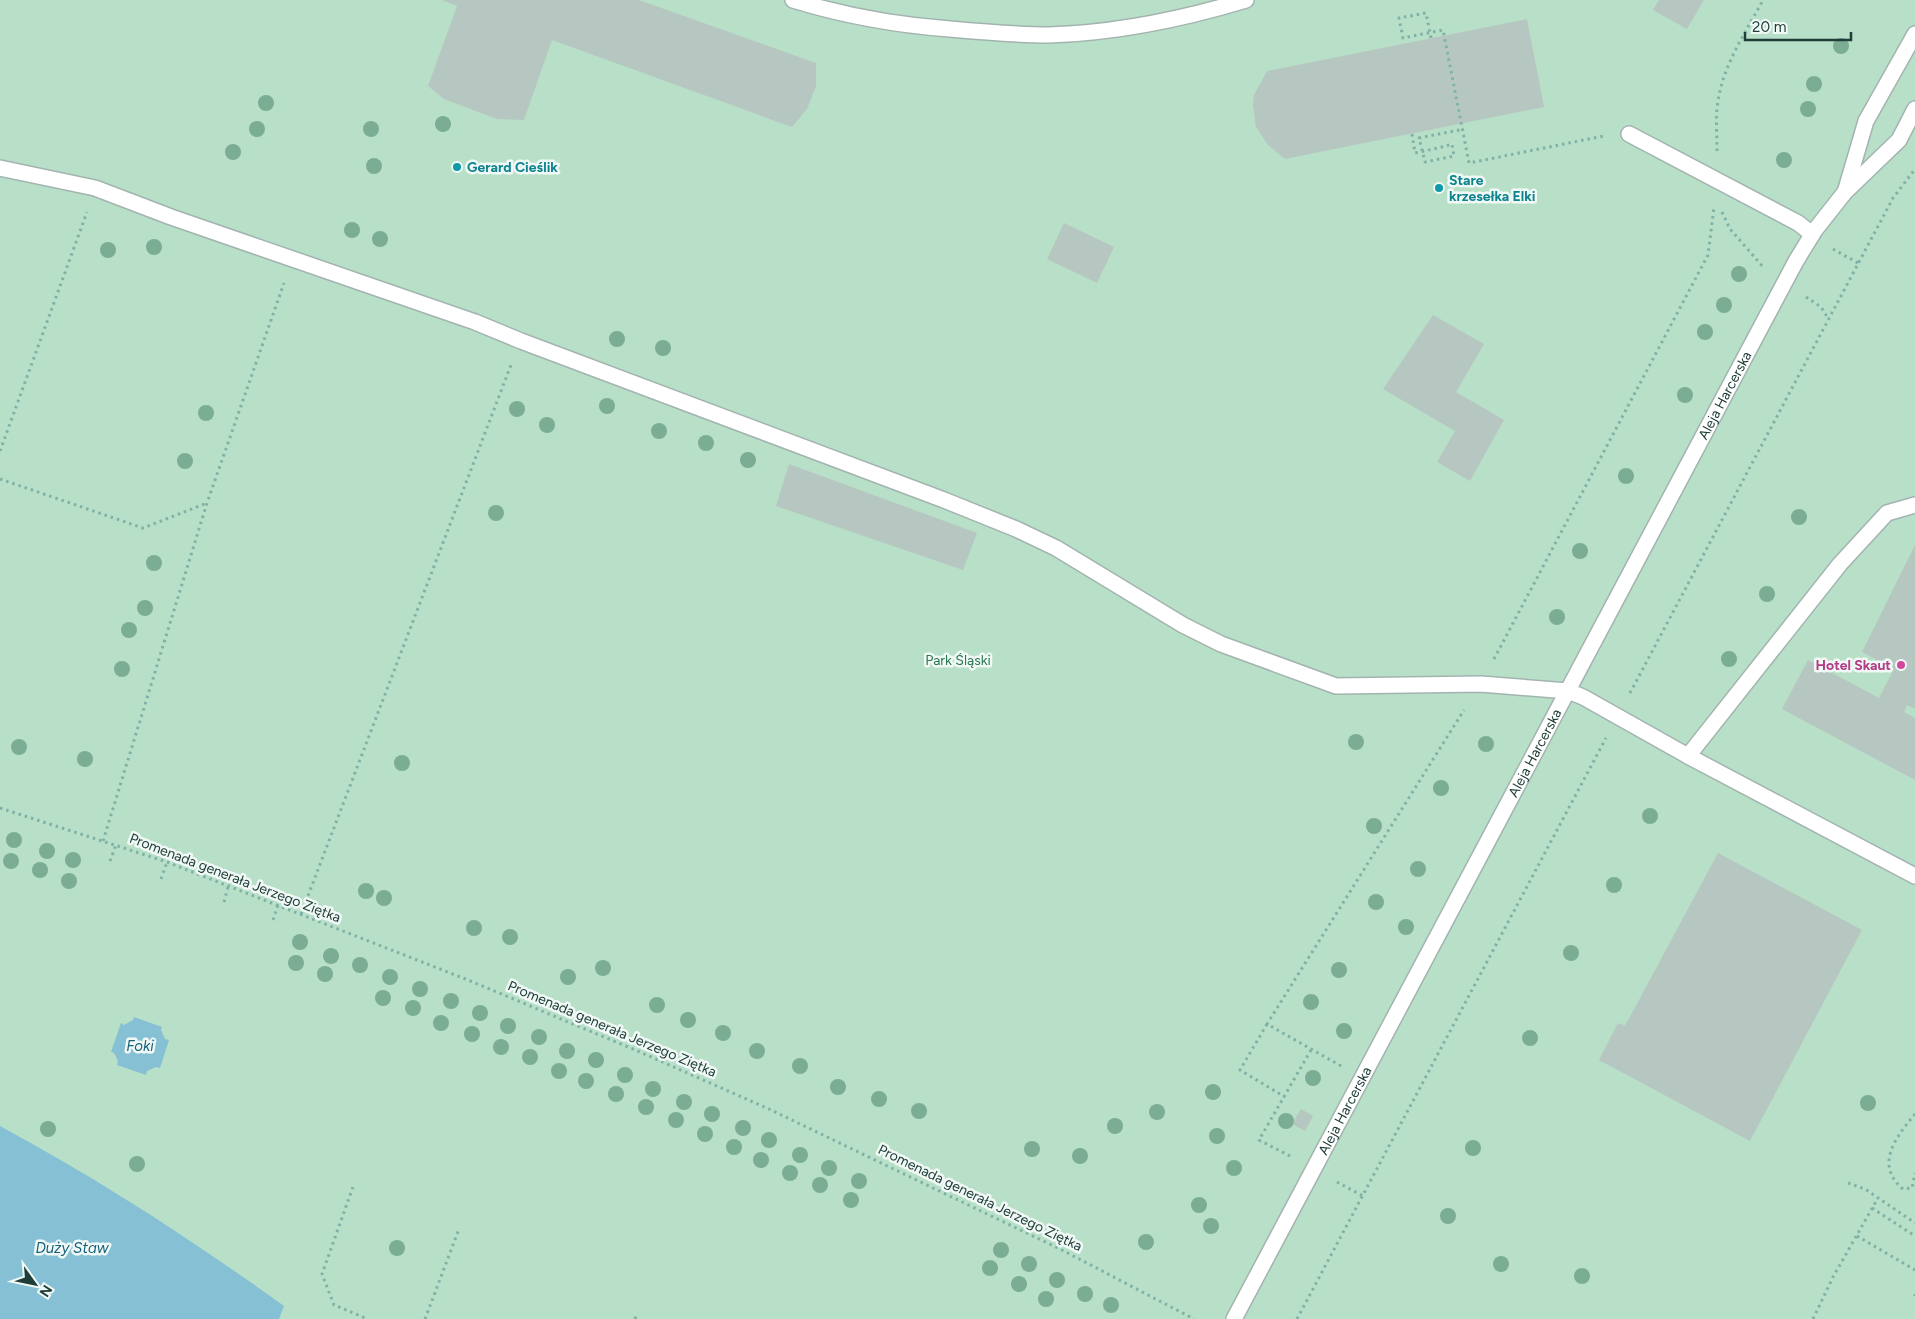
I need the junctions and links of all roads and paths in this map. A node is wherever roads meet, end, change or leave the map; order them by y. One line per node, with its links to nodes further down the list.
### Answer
1 (793, 0): 2 (street)
2 (1244, 0)
3 (1763, 0): 10 (path)
4 (1915, 34): 14 (street, Aleja Harcerska)
5 (1431, 38): 7 (path)
6 (1915, 109): 14 (street, Aleja Harcerska)
7 (1464, 129): 8 (path); 9 (path)
8 (1412, 134)
9 (1629, 134): 17 (street)
10 (1717, 157)
11 (0, 168): 13 (street)
12 (1915, 169): 20 (path)
13 (95, 188): 19 (street); 25 (path)
14 (1845, 192): 17 (street, Aleja Harcerska)
15 (1714, 204): 29 (path)
16 (1721, 211): 21 (path)
17 (1812, 234): 30 (street, Aleja Harcerska)
18 (1842, 254): 20 (path)
19 (292, 259): 24 (street); 27 (path)
20 (1858, 263): 23 (path)
21 (1764, 269)
22 (1804, 296): 23 (path)
23 (1828, 318): 31 (path)
24 (521, 341): 29 (street); 44 (path)
25 (0, 451)
26 (0, 479): 27 (path)
27 (207, 503): 35 (path)
28 (1915, 505): 33 (street)
29 (1481, 684): 30 (street); 46 (path)
30 (1568, 691): 33 (street); 66 (street, Aleja Harcerska)
31 (1628, 697)
32 (1607, 736): 67 (path)
33 (1688, 756): 39 (street)
34 (0, 808): 35 (path, Promenada generała Jerzego Ziętka)
35 (103, 841): 36 (path, Promenada generała Jerzego Ziętka)
36 (116, 845): 37 (path); 38 (path, Promenada generała Jerzego Ziętka)
37 (110, 861)
38 (167, 862): 40 (path); 41 (path, Promenada generała Jerzego Ziętka)
39 (1915, 876)
40 (161, 879)
41 (228, 887): 42 (path); 43 (path, Promenada generała Jerzego Ziętka)
42 (224, 902)
43 (278, 905): 44 (path, Promenada generała Jerzego Ziętka); 45 (path)
44 (301, 914): 65 (path, Promenada generała Jerzego Ziętka)
45 (273, 920)
46 (1266, 1024): 47 (path); 47 (path)
47 (1284, 1097): 49 (path)
48 (1915, 1114): 53 (path)
49 (1297, 1160)
50 (1915, 1173): 53 (path)
51 (1848, 1183): 54 (path)
52 (353, 1188): 62 (path)
53 (1914, 1189)
54 (1878, 1198): 55 (path); 56 (path)
55 (1872, 1208): 58 (path); 59 (path)
56 (1915, 1223)
57 (459, 1229): 63 (path)
58 (1856, 1236): 60 (path); 68 (path)
59 (1915, 1236)
60 (1915, 1270)
61 (637, 1314): 64 (path)
62 (368, 1319)
63 (425, 1319)
64 (635, 1319)
65 (1194, 1319)
66 (1234, 1319)
67 (1297, 1319)
68 (1812, 1319)

